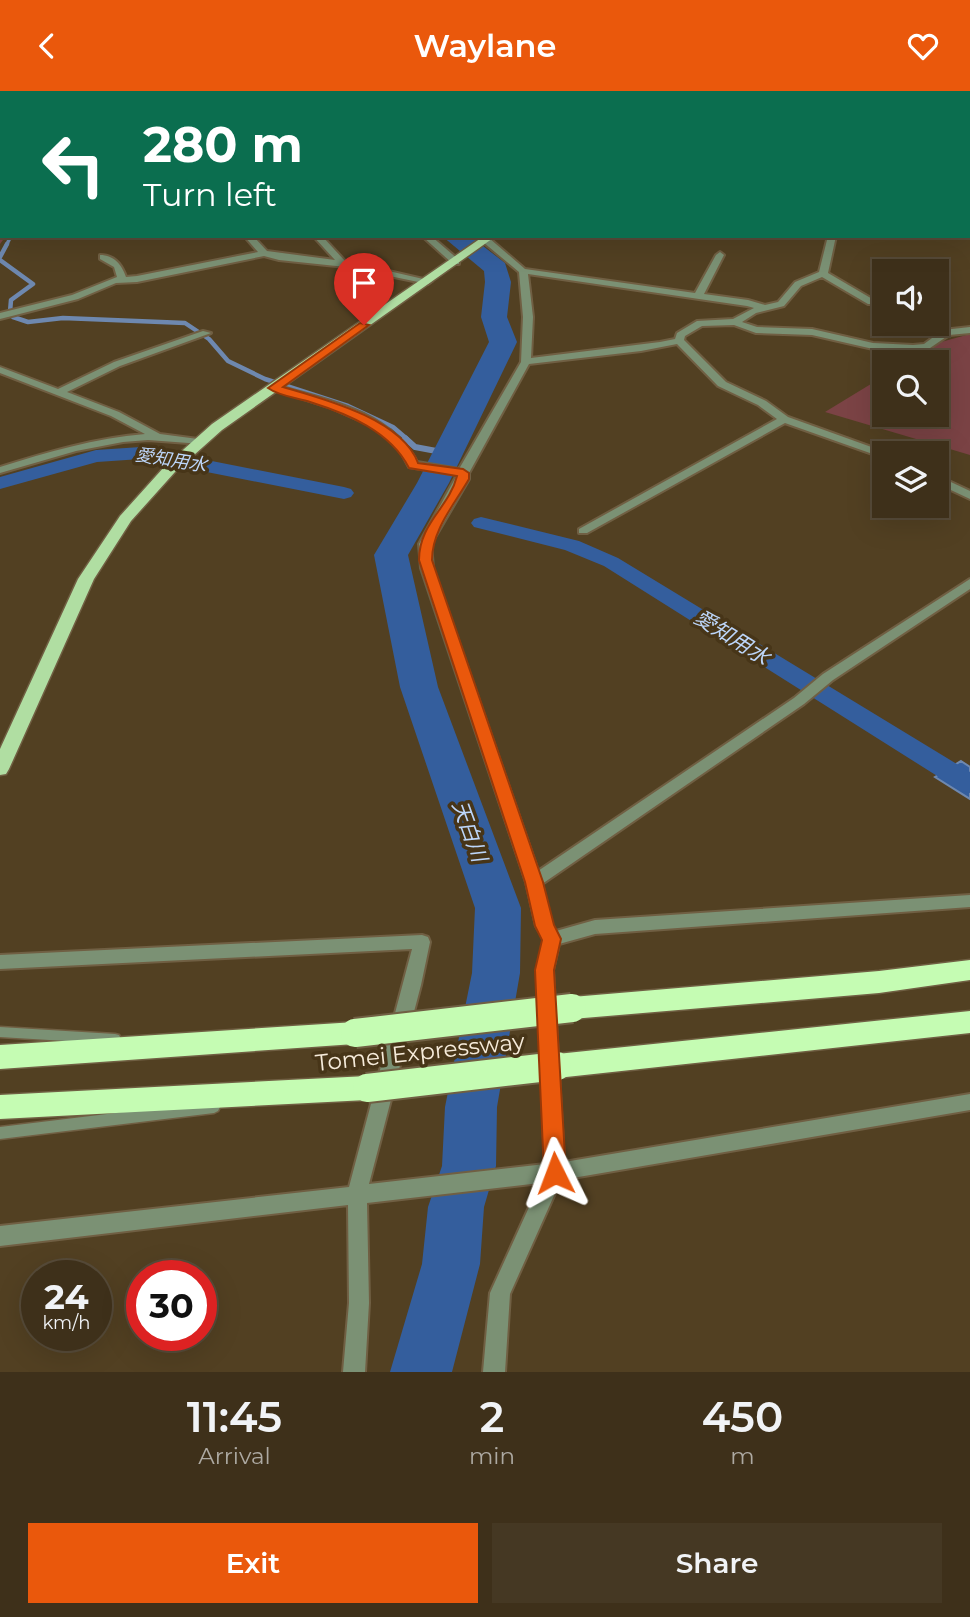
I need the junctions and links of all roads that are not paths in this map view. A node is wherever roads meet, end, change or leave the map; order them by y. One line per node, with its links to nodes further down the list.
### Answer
1 (250, 238): 6 (street)
2 (319, 238): 10 (street)
3 (429, 238): 9 (street)
4 (832, 238): 12 (street)
5 (487, 239): 9 (main road); 11 (street)
6 (264, 253): 10 (street); 13 (street)
7 (720, 255): 15 (street)
8 (103, 257): 13 (street)
9 (459, 259): 14 (main road)
10 (342, 263): 14 (street)
11 (523, 271): 15 (street); 23 (street)
12 (823, 274): 16 (street); 17 (street)
13 (122, 279): 18 (street)
14 (428, 281): 25 (main road)
15 (698, 296): 17 (street)
16 (871, 302)
17 (764, 308): 19 (street)
18 (1, 316)
19 (735, 322): 20 (street); 22 (street)
20 (970, 330)
21 (206, 333): 26 (street)
22 (680, 341): 23 (street); 27 (street)
23 (526, 362): 32 (street)
24 (1, 371): 26 (street)
25 (274, 388): 29 (main road); 32 (street)
26 (60, 392): 28 (street)
27 (784, 419): 30 (street); 35 (street)
28 (152, 435): 29 (street); 31 (street)
29 (196, 444): 37 (main road)
30 (872, 450)
31 (0, 470)
32 (463, 473): 38 (street)
33 (949, 485): 34 (street)
34 (970, 496)
35 (583, 531)
36 (970, 583): 38 (street)
37 (0, 769)
38 (534, 882): 40 (street)
39 (970, 901): 40 (street)
40 (552, 939): 51 (street)
41 (0, 962): 52 (street)
42 (970, 970): 45 (highway, Tomei Expressway, bridge)
43 (970, 1022): 47 (highway, Tomei Expressway, bridge)
44 (0, 1032): 45 (lane)
45 (207, 1044): 46 (highway, Tomei Expressway)
46 (0, 1057)
47 (367, 1088): 49 (highway, Tomei Expressway); 50 (lane)
48 (970, 1103): 51 (street)
49 (0, 1107)
50 (0, 1133)
51 (555, 1173): 52 (street); 55 (street)
52 (356, 1194): 53 (street); 54 (street)
53 (0, 1236)
54 (354, 1372)
55 (494, 1372)

